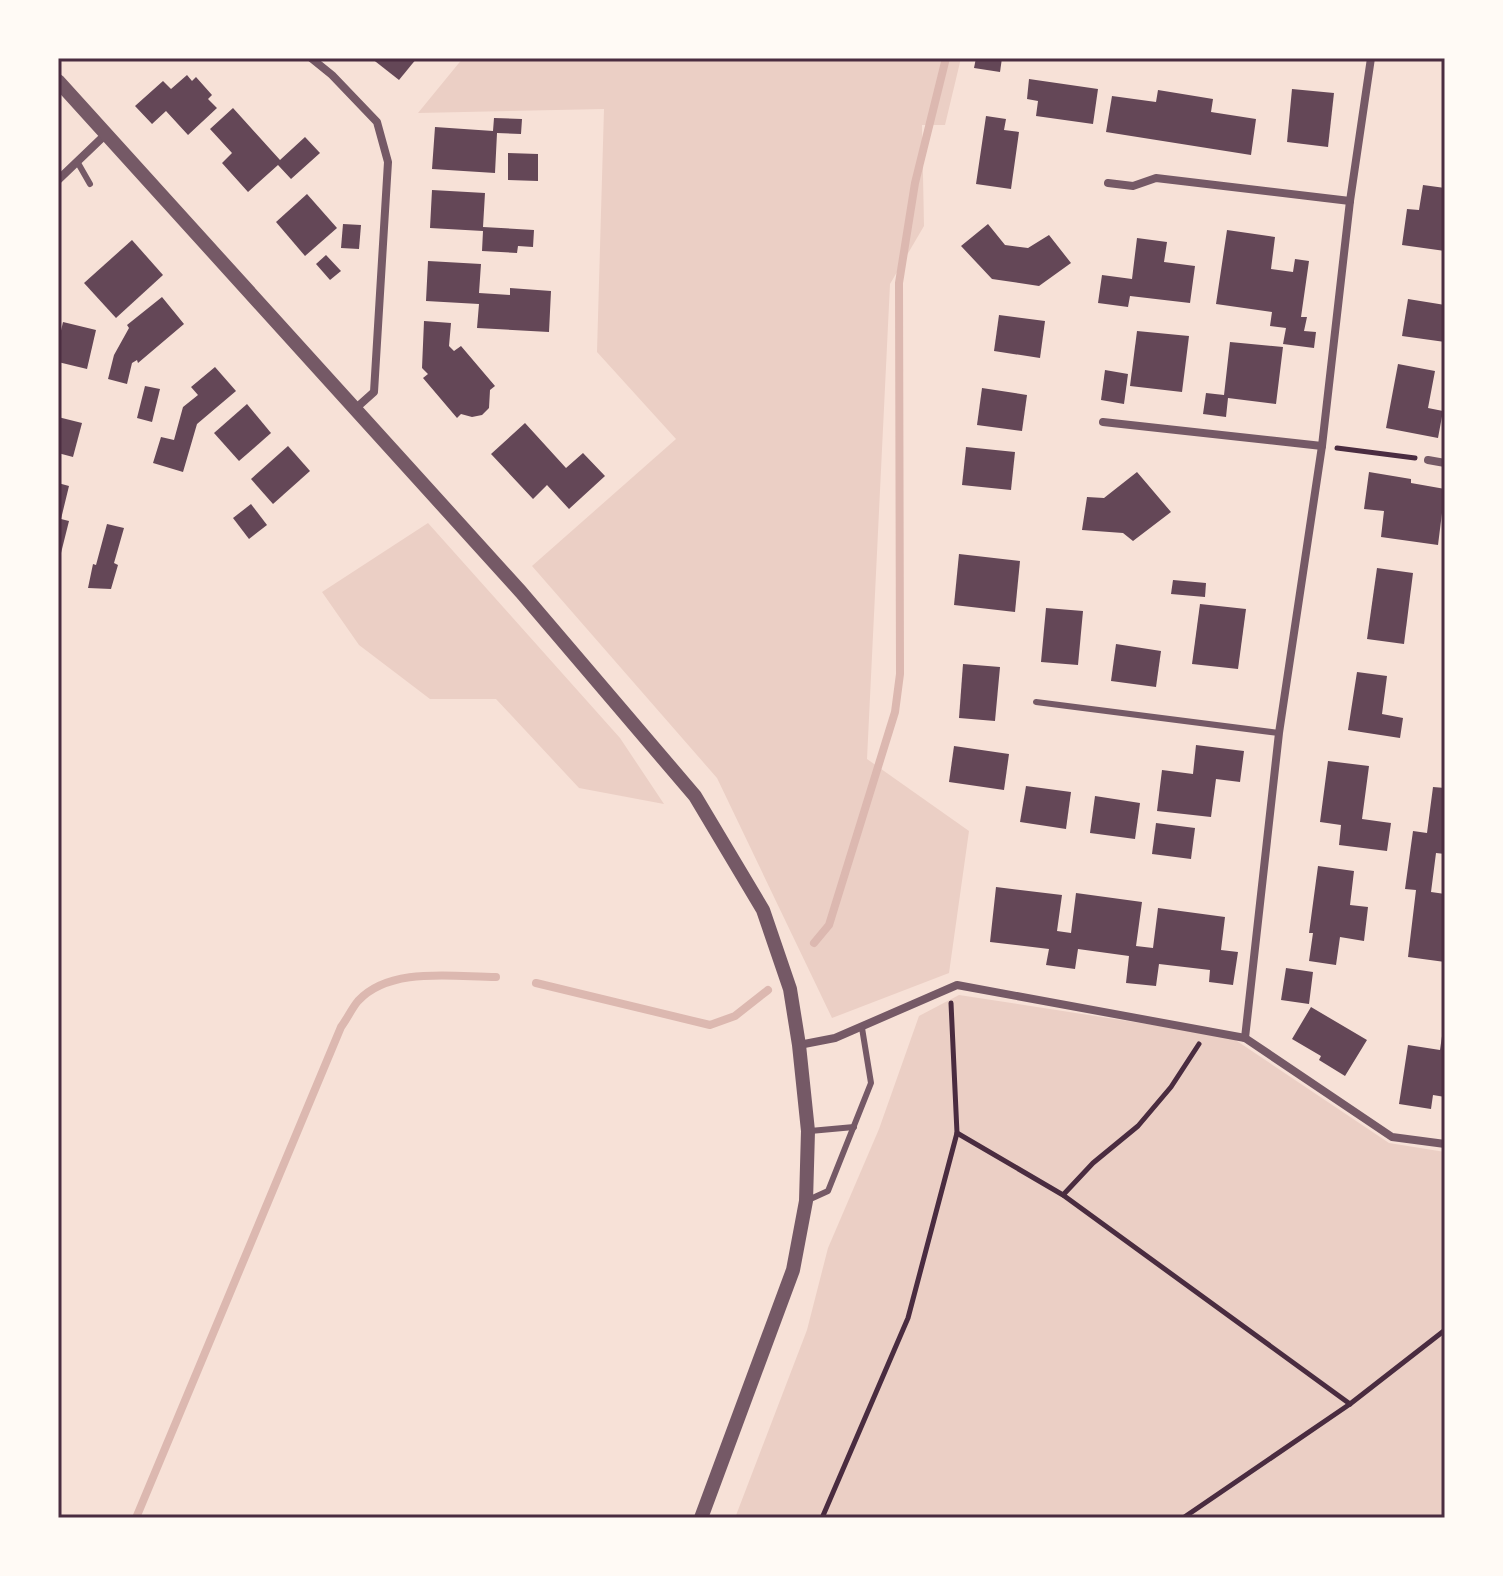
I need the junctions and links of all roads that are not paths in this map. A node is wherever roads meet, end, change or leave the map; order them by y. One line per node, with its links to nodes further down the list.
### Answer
1 (311, 58): 10 (street)
2 (1371, 58): 9 (street)
3 (58, 81): 4 (street)
4 (105, 135): 5 (street); 10 (street)
5 (78, 163): 6 (street); 8 (lane)
6 (58, 180)
7 (1108, 183): 9 (street)
8 (90, 184)
9 (1350, 201): 12 (street)
10 (355, 410): 19 (street)
11 (1103, 422): 12 (street)
12 (1322, 446): 16 (street)
13 (1428, 460): 14 (street)
14 (1445, 463)
15 (1036, 702): 16 (lane)
16 (1279, 733): 18 (street)
17 (862, 1028): 18 (street); 19 (street); 20 (lane)
18 (1245, 1038): 22 (street)
19 (799, 1045): 21 (street)
20 (854, 1127): 21 (lane); 23 (lane)
21 (808, 1131): 23 (street)
22 (1445, 1144)
23 (806, 1201): 24 (street)
24 (701, 1518)

